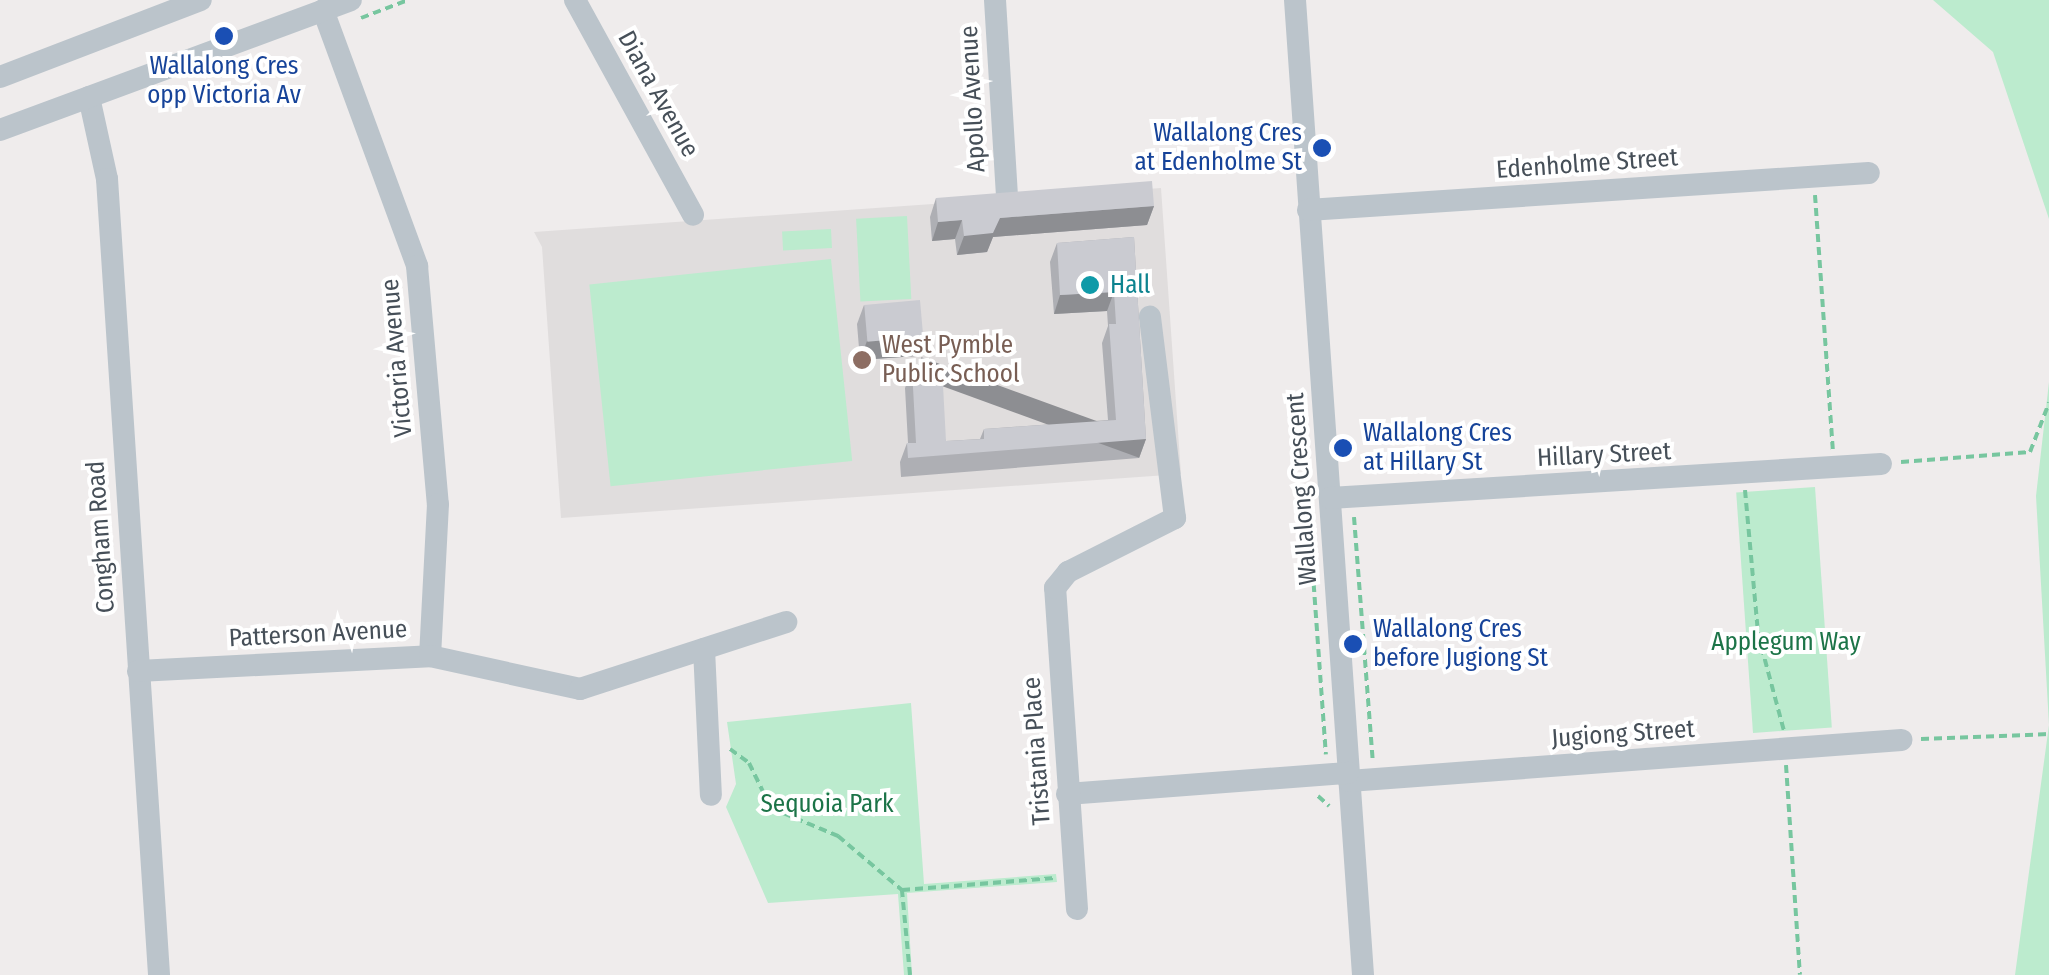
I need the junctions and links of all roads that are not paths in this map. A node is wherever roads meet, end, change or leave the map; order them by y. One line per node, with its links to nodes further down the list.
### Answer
1 (201, 0): 7 (street)
2 (576, 0): 13 (street, Diana Avenue)
3 (995, 0): 11 (street, Apollo Avenue)
4 (1295, 0): 12 (street, Wallalong Crescent)
5 (324, 10): 6 (street); 8 (street); 19 (street, Victoria Avenue)
6 (349, 12)
7 (0, 77)
8 (89, 97): 9 (street); 20 (street, Congham Road)
9 (0, 130)
10 (1870, 173): 12 (street, Edenholme Street)
11 (1006, 194)
12 (1308, 210): 16 (street, Wallalong Crescent)
13 (693, 215)
14 (1150, 317): 23 (street, Tristania Place)
15 (1882, 464): 16 (street, Hillary Street)
16 (1330, 498): 22 (street, Wallalong Crescent)
17 (786, 622): 18 (street, Patterson Avenue)
18 (704, 648): 19 (street, Patterson Avenue); 24 (street)
19 (430, 656): 20 (street, Patterson Avenue)
20 (138, 671): 26 (street, Congham Road)
21 (1902, 740): 22 (street, Jugiong Street)
22 (1349, 777): 23 (street, Jugiong Street); 27 (street, Wallalong Crescent)
23 (1067, 794): 25 (street, Tristania Place)
24 (711, 795)
25 (1077, 910)
26 (159, 975)
27 (1362, 975)

